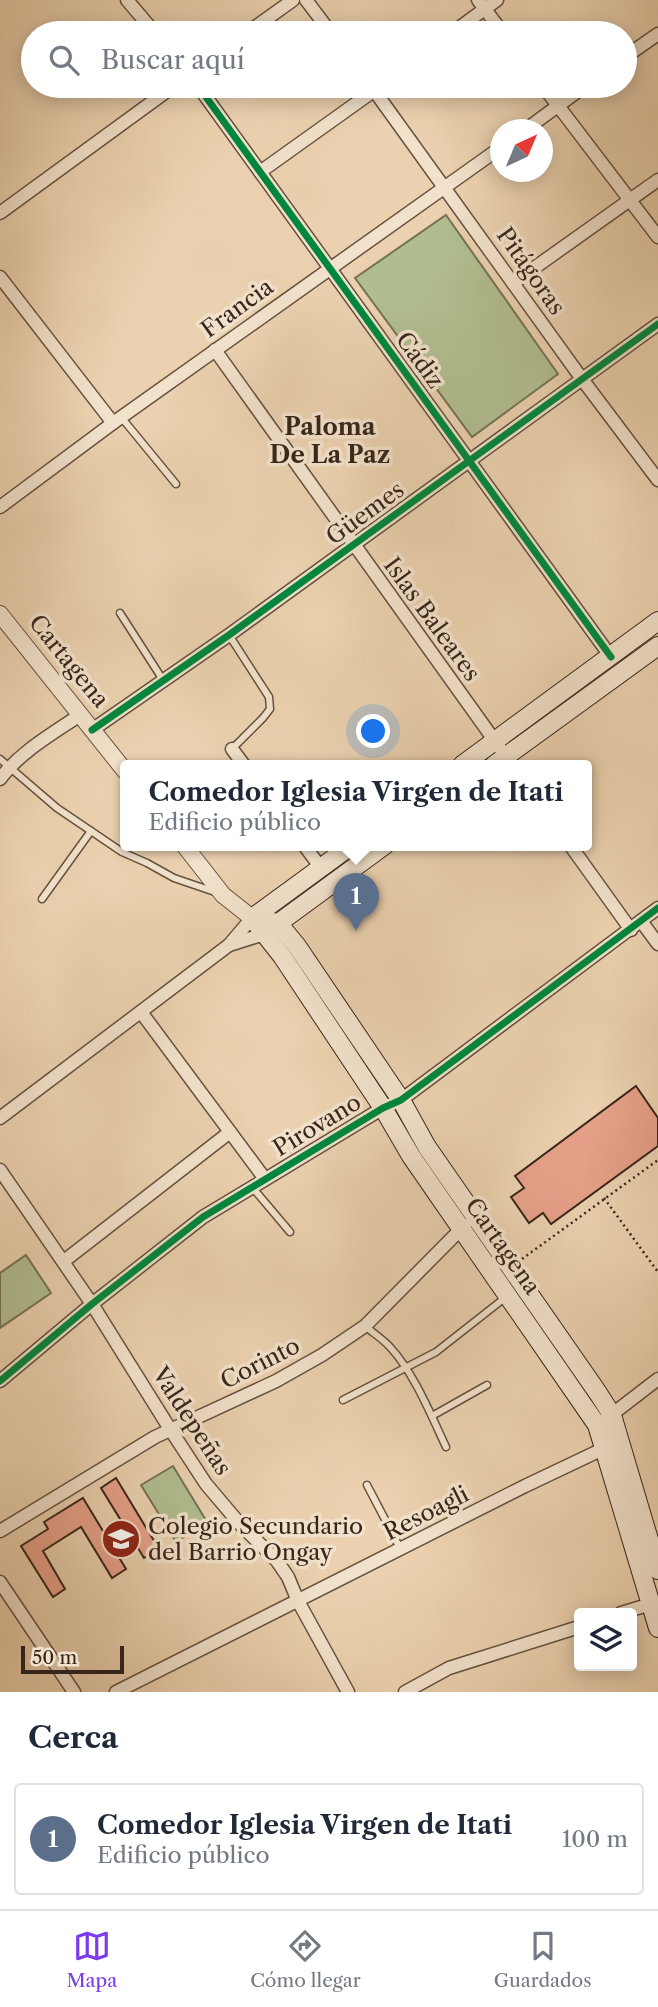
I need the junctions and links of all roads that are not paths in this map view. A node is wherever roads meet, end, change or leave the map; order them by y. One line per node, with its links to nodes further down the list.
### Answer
1 (127, 0): 6 (street)
2 (293, 0): 7 (street)
3 (306, 0): 8 (street)
4 (497, 0): 5 (street)
5 (482, 4): 9 (street); 10 (street)
6 (145, 21)
7 (264, 21)
8 (322, 21)
9 (464, 21)
10 (494, 21)
11 (658, 34): 12 (street)
12 (637, 49)
13 (158, 98): 26 (street)
14 (207, 98): 22 (street, Cádiz)
15 (360, 98): 22 (street)
16 (383, 98): 24 (street, Pitágoras)
17 (552, 98): 19 (street)
18 (568, 98): 19 (street)
19 (558, 105): 20 (street); 25 (street)
20 (540, 119)
21 (490, 155): 24 (street, Francia)
22 (260, 172): 28 (street, Cádiz)
23 (658, 180): 25 (street)
24 (446, 188): 28 (street, Francia); 30 (street, Pitágoras)
25 (631, 200): 27 (street); 30 (street)
26 (0, 213)
27 (658, 237)
28 (329, 268): 32 (street, Francia); 35 (street, Cádiz)
29 (0, 277): 34 (street)
30 (513, 283): 33 (street, Pitágoras)
31 (658, 324): 33 (street, Güemes)
32 (215, 350): 34 (street, Francia); 39 (street, Islas Baleares)
33 (582, 379): 35 (street, Güemes); 36 (street, Pitágoras)
34 (117, 420): 37 (lane); 38 (street, Francia)
35 (469, 461): 39 (street, Güemes); 45 (street, Cádiz)
36 (657, 476)
37 (176, 484)
38 (0, 507)
39 (355, 544): 43 (street, Güemes); 49 (street, Islas Baleares)
40 (0, 614): 47 (street, Cartagena)
41 (120, 614): 46 (lane)
42 (658, 621): 45 (main road)
43 (229, 635): 46 (street, Güemes); 50 (lane)
44 (658, 646): 54 (main road)
45 (611, 657): 49 (main road)
46 (163, 680): 48 (street, Güemes)
47 (80, 715): 48 (street, Cartagena); 55 (street)
48 (92, 730): 56 (street, Cartagena)
49 (495, 740): 52 (main road); 53 (street, Islas Baleares)
50 (232, 749): 51 (street)
51 (240, 760)
52 (469, 760)
53 (503, 760)
54 (507, 760)
55 (4, 763): 57 (street); 58 (lane)
56 (120, 765)
57 (0, 779)
58 (91, 831): 59 (lane); 68 (lane)
59 (120, 851)
60 (121, 851): 67 (lane)
61 (189, 851): 67 (street, Cartagena)
62 (308, 851): 66 (street)
63 (344, 851): 66 (main road)
64 (377, 851): 72 (main road)
65 (575, 851): 71 (street)
66 (321, 868): 70 (main road)
67 (223, 895): 70 (street, Cartagena)
68 (41, 899)
69 (658, 908): 71 (street, Pirovano)
70 (252, 918): 72 (main road, Cartagena); 74 (street)
71 (636, 925): 73 (street); 76 (street, Pirovano)
72 (271, 929): 74 (street); 76 (main road, Cartagena); 77 (main road, Cartagena)
73 (658, 944)
74 (229, 946): 75 (street)
75 (141, 1013): 78 (street); 79 (street)
76 (401, 1100): 77 (street, Pirovano); 83 (main road, Cartagena)
77 (383, 1108): 81 (street, Pirovano); 84 (main road, Cartagena)
78 (0, 1118)
79 (230, 1132): 81 (street); 86 (street)
80 (0, 1170): 86 (street, Valdepeñas)
81 (265, 1179): 82 (street, Pirovano)
82 (252, 1187): 85 (lane); 88 (street, Pirovano)
83 (476, 1217): 84 (street, Corinto); 96 (main road, Cartagena)
84 (460, 1228): 87 (main road, Cartagena); 89 (street, Corinto)
85 (290, 1232)
86 (64, 1261): 88 (street, Valdepeñas)
87 (508, 1296): 90 (lane); 96 (main road, Cartagena)
88 (92, 1304): 92 (street, Pirovano); 97 (street, Valdepeñas)
89 (365, 1326): 90 (lane); 97 (street, Corinto)
90 (405, 1368): 94 (lane); 95 (lane)
91 (658, 1379): 96 (street)
92 (0, 1381)
93 (487, 1385): 95 (lane)
94 (343, 1400)
95 (432, 1416): 98 (lane)
96 (605, 1420): 99 (main road, Cartagena); 103 (main road, Cartagena)
97 (170, 1429): 101 (street, Corinto); 105 (street, Valdepeñas)
98 (446, 1447)
99 (605, 1448): 102 (street, Resoagli); 106 (main road, Cartagena)
100 (367, 1485): 102 (lane)
101 (0, 1531)
102 (401, 1550): 105 (street, Resoagli)
103 (658, 1570)
104 (0, 1582): 110 (street)
105 (298, 1601): 111 (street, Resoagli); 112 (street, Valdepeñas)
106 (654, 1603): 107 (street); 108 (main road, Cartagena)
107 (637, 1608)
108 (658, 1628)
109 (574, 1629): 113 (street)
110 (74, 1692)
111 (116, 1692)
112 (348, 1692)
113 (405, 1692)

